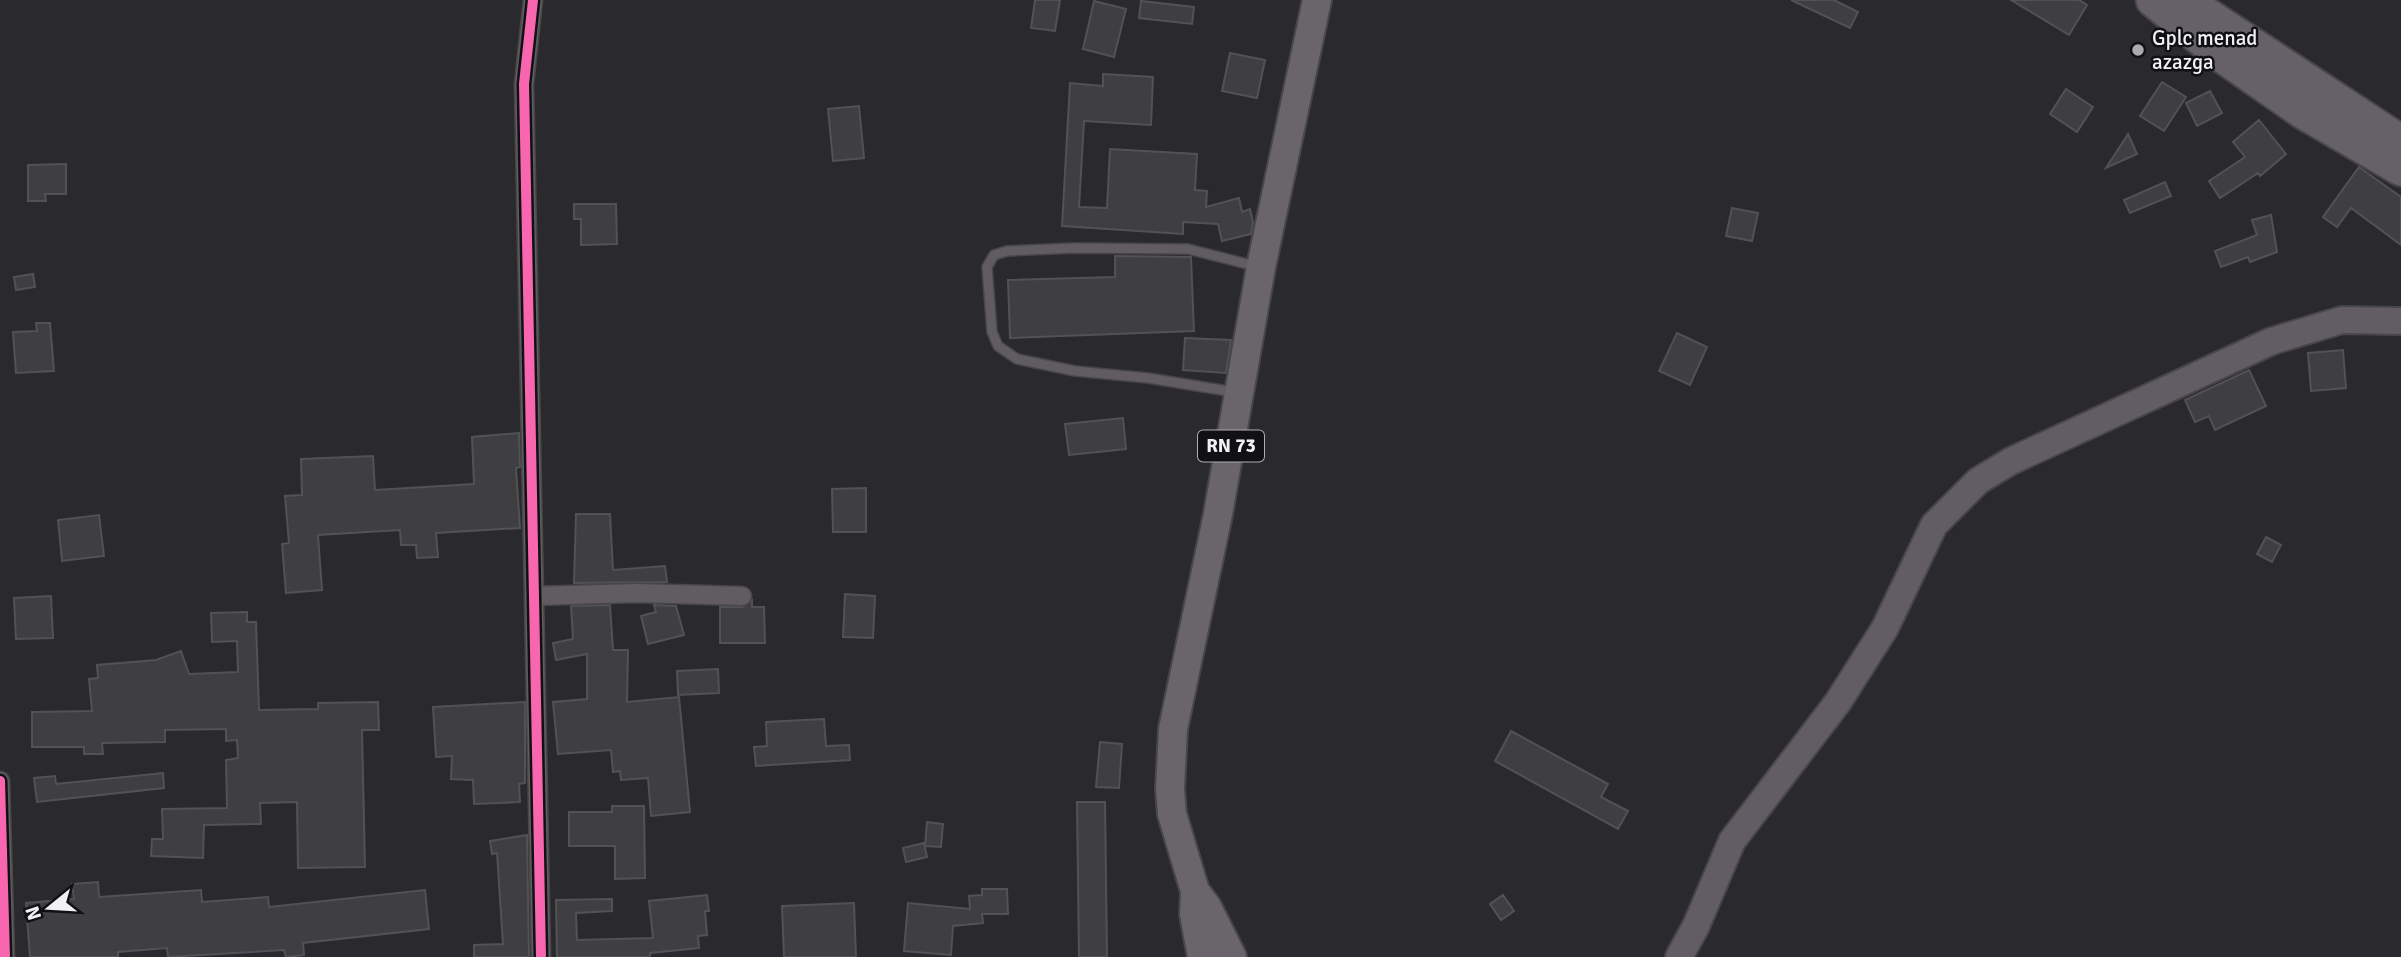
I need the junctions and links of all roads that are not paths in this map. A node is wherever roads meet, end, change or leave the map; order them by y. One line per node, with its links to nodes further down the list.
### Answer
1 (533, 0): 10 (street)
2 (1317, 0): 7 (main road, RN 73)
3 (2153, 0): 6 (highway)
4 (2186, 0): 5 (highway)
5 (2401, 142)
6 (2401, 169)
7 (1261, 267): 9 (main road, RN 73); 9 (lane)
8 (2401, 321): 18 (main road)
9 (1240, 393): 13 (main road, RN 73)
10 (534, 596): 11 (street); 15 (street)
11 (741, 596)
12 (0, 781): 14 (street)
13 (1195, 891): 16 (main road, RN 73); 17 (main road, RN 73)
14 (5, 957)
15 (541, 957)
16 (1202, 957)
17 (1233, 957)
18 (1679, 957)

